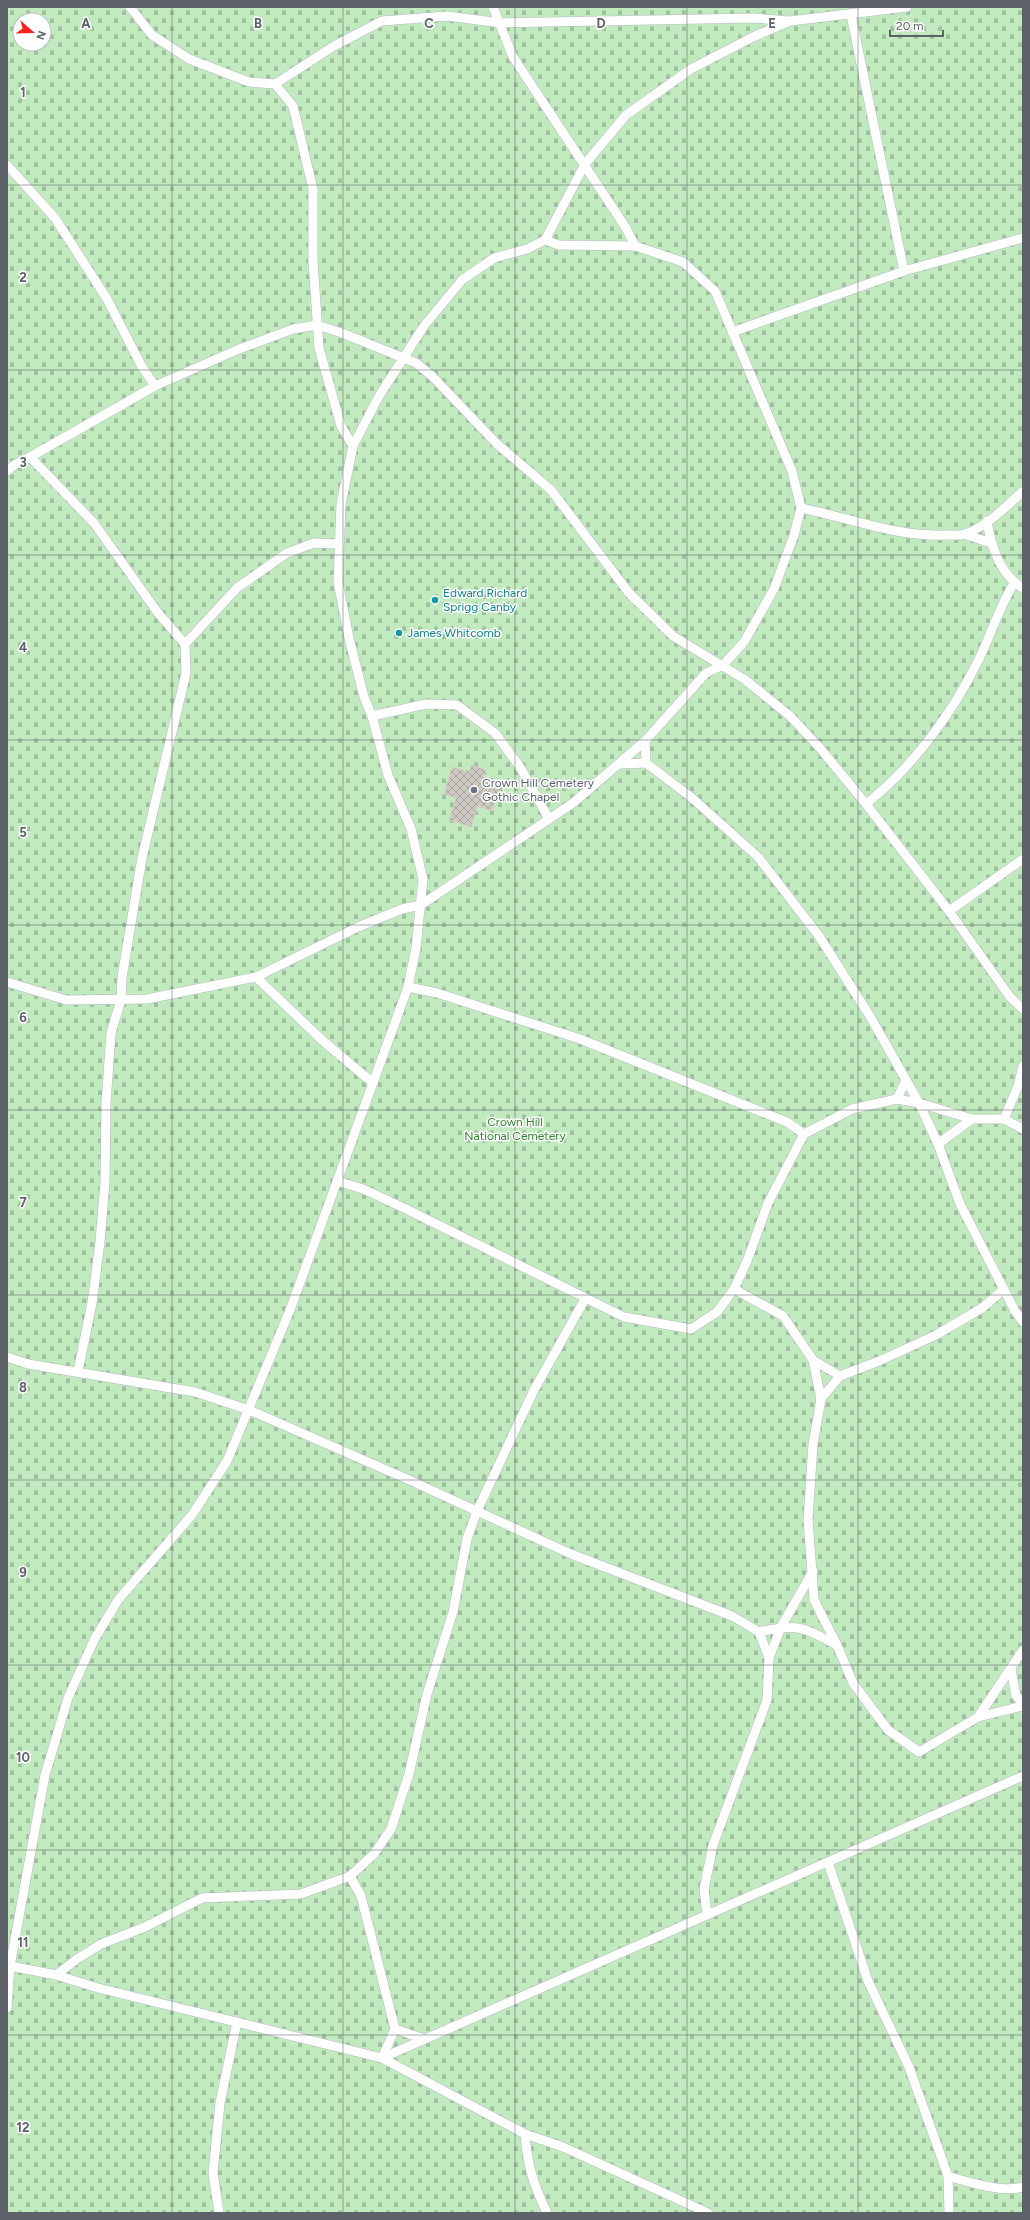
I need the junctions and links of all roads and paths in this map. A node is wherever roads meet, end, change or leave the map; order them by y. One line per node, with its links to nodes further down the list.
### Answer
1 (130, 7): 7 (lane)
2 (494, 7): 6 (lane)
3 (907, 7): 4 (lane)
4 (851, 15): 5 (lane); 13 (lane)
5 (790, 21): 6 (lane); 8 (lane)
6 (501, 24): 7 (lane); 8 (lane)
7 (275, 84): 14 (lane)
8 (585, 164): 11 (lane); 12 (lane)
9 (7, 165): 17 (lane)
10 (1023, 238): 13 (lane)
11 (545, 240): 12 (lane); 16 (lane)
12 (635, 246): 15 (lane)
13 (904, 271): 15 (lane)
14 (317, 324): 16 (lane); 17 (lane); 18 (lane)
15 (732, 332): 22 (lane)
16 (404, 358): 18 (lane); 30 (lane)
17 (155, 386): 19 (lane)
18 (353, 446): 26 (lane)
19 (30, 457): 20 (lane); 29 (lane)
20 (9, 465)
21 (1023, 491): 23 (lane)
22 (801, 508): 24 (lane); 30 (lane)
23 (987, 521): 24 (lane); 25 (lane)
24 (964, 534): 25 (lane)
25 (991, 542): 27 (lane)
26 (338, 544): 29 (lane); 31 (lane)
27 (1014, 583): 28 (lane); 35 (lane)
28 (1023, 588)
29 (184, 644): 43 (lane)
30 (723, 665): 32 (lane); 35 (lane)
31 (372, 716): 36 (lane); 38 (lane)
32 (645, 741): 33 (lane); 34 (lane)
33 (646, 763): 34 (lane); 46 (lane)
34 (620, 764): 36 (lane)
35 (866, 804): 39 (lane)
36 (549, 819): 38 (lane)
37 (1023, 859): 39 (lane)
38 (421, 905): 40 (lane); 42 (lane)
39 (949, 911): 44 (lane)
40 (256, 977): 43 (lane); 47 (lane)
41 (7, 982): 43 (lane)
42 (408, 987): 47 (lane); 53 (lane)
43 (121, 1000): 62 (lane)
44 (1023, 1009)
45 (1023, 1066): 50 (lane)
46 (906, 1080): 48 (lane); 49 (lane)
47 (373, 1083): 55 (lane)
48 (897, 1099): 49 (lane); 53 (lane)
49 (919, 1103): 51 (lane); 54 (lane)
50 (1004, 1119): 51 (lane); 52 (lane)
51 (972, 1120): 54 (lane)
52 (1023, 1129)
53 (804, 1134): 56 (lane)
54 (938, 1144): 57 (lane)
55 (337, 1181): 58 (lane); 65 (lane)
56 (734, 1289): 58 (lane); 61 (lane)
57 (1003, 1290): 59 (lane); 63 (lane)
58 (585, 1299): 66 (lane)
59 (1023, 1322)
60 (7, 1357): 62 (lane)
61 (813, 1360): 63 (lane); 64 (lane)
62 (78, 1371): 65 (lane)
63 (840, 1376): 64 (lane)
64 (821, 1399): 67 (lane)
65 (249, 1410): 66 (lane); 81 (lane)
66 (477, 1511): 69 (lane); 79 (lane)
67 (813, 1570): 68 (lane); 70 (lane)
68 (780, 1627): 69 (lane); 70 (lane); 72 (lane)
69 (759, 1632): 72 (lane)
70 (837, 1645): 76 (lane)
71 (1023, 1650): 73 (lane)
72 (769, 1658): 80 (lane)
73 (1011, 1669): 74 (lane); 76 (lane)
74 (1023, 1702)
75 (1023, 1706): 76 (lane)
76 (978, 1717)
77 (1023, 1776): 78 (lane)
78 (828, 1862): 80 (lane); 89 (lane)
79 (350, 1876): 82 (lane); 85 (lane)
80 (707, 1914): 86 (lane)
81 (9, 1966): 82 (lane); 83 (lane)
82 (56, 1975): 84 (lane)
83 (7, 2008)
84 (237, 2022): 87 (lane); 91 (lane)
85 (395, 2029): 86 (lane); 87 (lane)
86 (424, 2039): 87 (lane)
87 (382, 2058): 88 (lane)
88 (524, 2134): 92 (lane); 93 (lane)
89 (948, 2176): 90 (lane); 94 (lane)
90 (1023, 2187)
91 (219, 2213)
92 (547, 2213)
93 (708, 2213)
94 (950, 2213)

